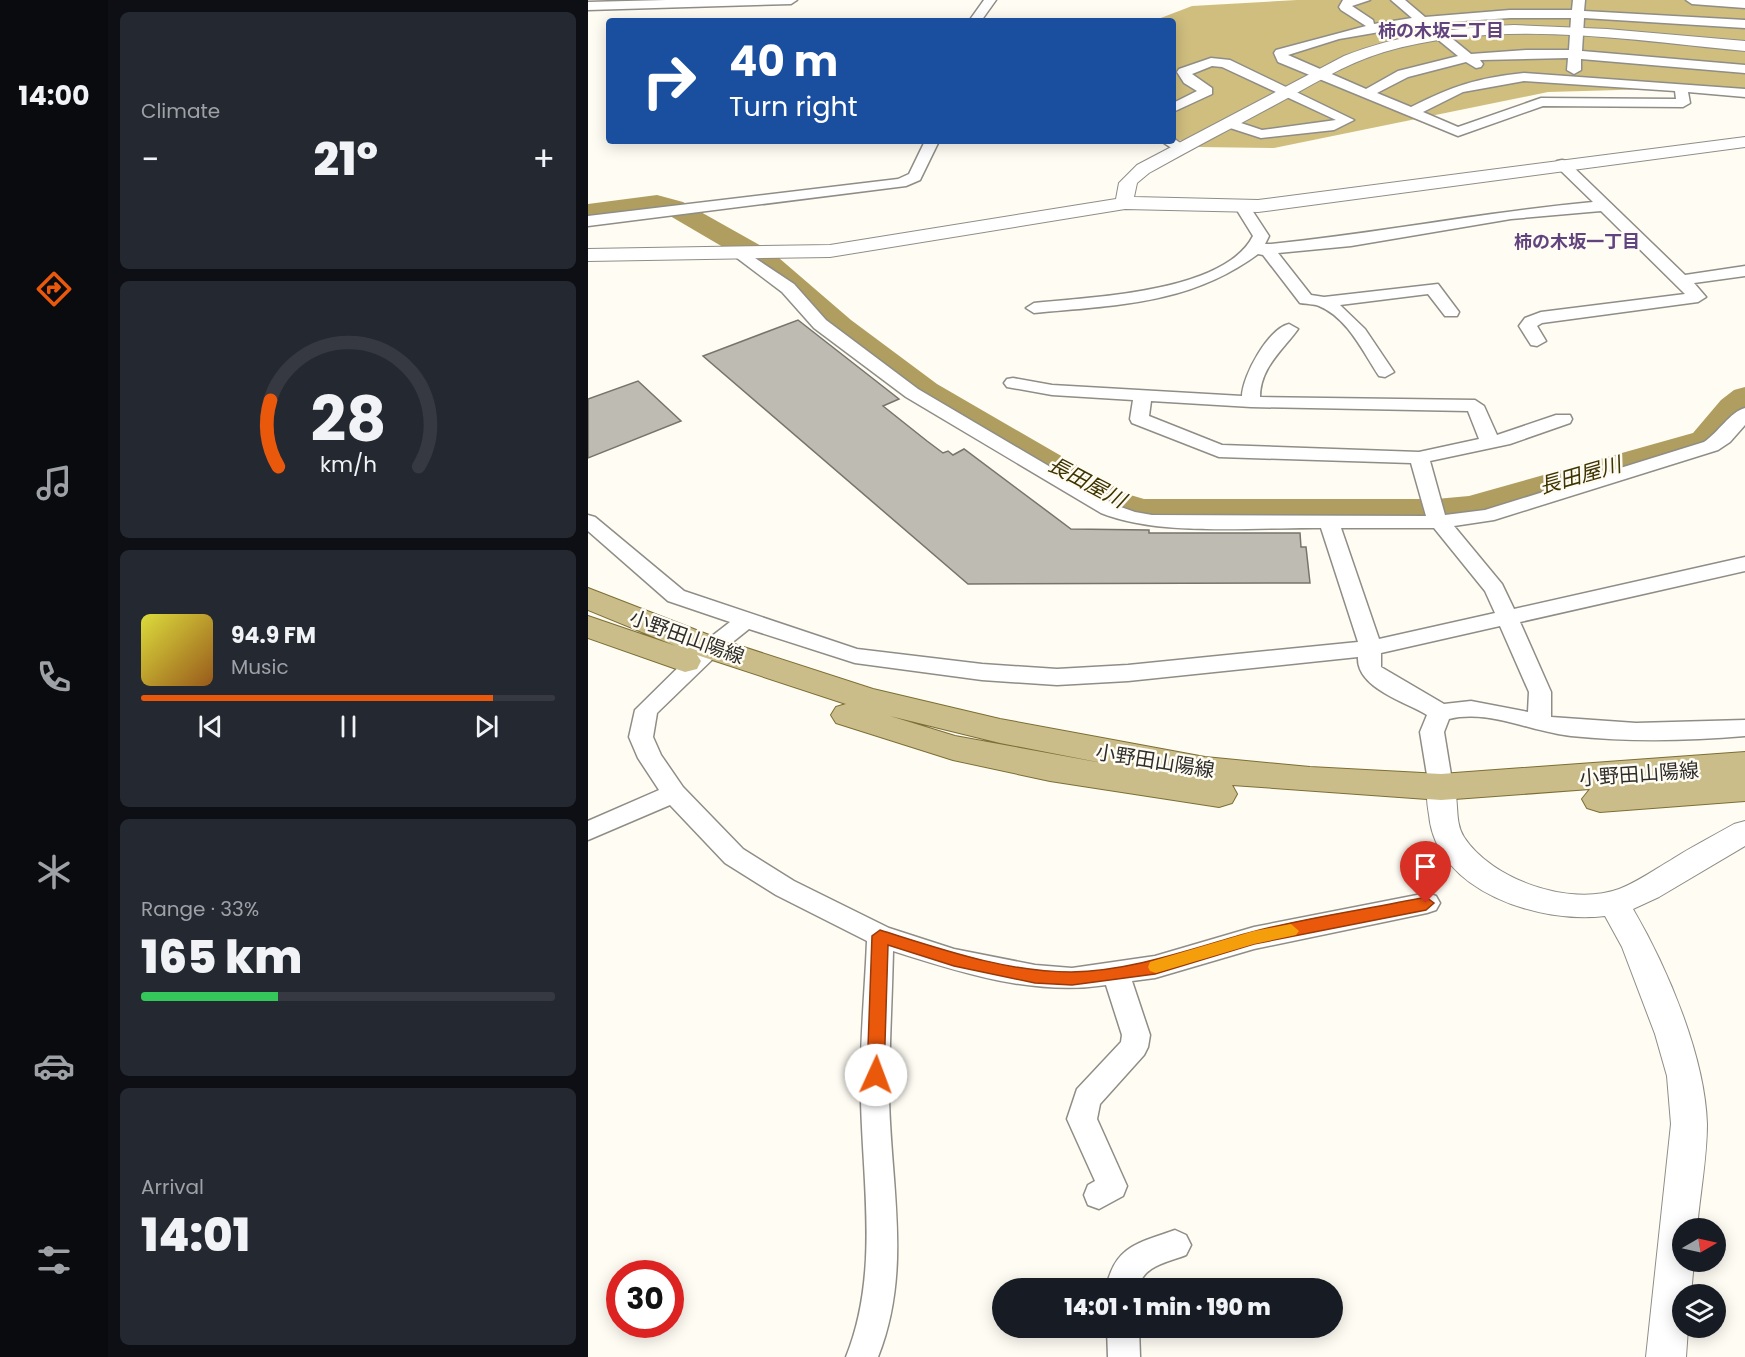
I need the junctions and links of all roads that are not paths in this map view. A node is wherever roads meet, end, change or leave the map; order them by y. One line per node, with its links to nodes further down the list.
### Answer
1 (791, 0): 8 (street)
2 (990, 0): 10 (street)
3 (1364, 0): 11 (street)
4 (1397, 0): 9 (street)
5 (1692, 0): 6 (street)
6 (1745, 4)
7 (1579, 5): 9 (street); 12 (street); 13 (street)
8 (588, 6)
9 (1415, 14): 11 (street); 14 (street)
10 (977, 18)
11 (1369, 23): 19 (street)
12 (1745, 24)
13 (1577, 33): 14 (street); 15 (street); 16 (street)
14 (1440, 36): 17 (street); 19 (street)
15 (1745, 46)
16 (1575, 55): 17 (street); 18 (street); 20 (street)
17 (1468, 58): 21 (street); 25 (street)
18 (1745, 69)
19 (1320, 74): 23 (street); 25 (street)
20 (1574, 79): 21 (street); 22 (street); 26 (street)
21 (1496, 80): 28 (street)
22 (1681, 87): 24 (street); 26 (street)
23 (1287, 92): 27 (street); 29 (street); 29 (street)
24 (1745, 93)
25 (1366, 94): 28 (street)
26 (1574, 102): 28 (street)
27 (1176, 106)
28 (1411, 113)
29 (1229, 123): 32 (street)
30 (1745, 142): 33 (street)
31 (931, 144): 38 (street)
32 (1175, 145): 34 (street)
33 (1562, 164): 35 (street); 37 (street)
34 (1125, 203): 37 (street); 42 (street)
35 (1605, 206): 40 (street); 44 (street)
36 (588, 207): 38 (street)
37 (1243, 207): 40 (street)
38 (683, 210): 39 (street)
39 (588, 221)
40 (1255, 248): 45 (street); 46 (street)
41 (588, 255): 42 (street)
42 (743, 255): 60 (street)
43 (1745, 271): 44 (street)
44 (1683, 280): 49 (street)
45 (1324, 302): 47 (street); 50 (street)
46 (1034, 308)
47 (1451, 312)
48 (1289, 329): 53 (street)
49 (1537, 340)
50 (1385, 372)
51 (1013, 383): 52 (street)
52 (1143, 396): 53 (street); 57 (street)
53 (1251, 402): 56 (street)
54 (1745, 414): 58 (street)
55 (1563, 419): 56 (street)
56 (1490, 442): 57 (street)
57 (1419, 458): 58 (street)
58 (1436, 514): 60 (street); 63 (street)
59 (588, 521): 64 (street)
60 (1329, 522): 66 (street)
61 (1745, 564): 63 (street)
62 (588, 598): 67 (main road, 小野田山陽線)
63 (1506, 618): 66 (street); 69 (street)
64 (746, 621): 66 (street); 67 (street)
65 (588, 626): 67 (main road, 小野田山陽線)
66 (1371, 648): 68 (street)
67 (702, 656): 73 (street); 74 (main road, 小野田山陽線)
68 (1440, 713): 69 (street); 74 (street)
69 (1539, 723): 70 (street)
70 (1745, 728)
71 (1745, 765): 74 (main road, 小野田山陽線)
72 (1745, 788): 74 (main road, 小野田山陽線)
73 (674, 793): 75 (street); 79 (street)
74 (1443, 797): 78 (street)
75 (588, 831)
76 (1745, 832): 78 (street)
77 (1426, 903): 80 (street)
78 (1613, 903): 87 (street)
79 (880, 936): 80 (street); 85 (street)
80 (1116, 974): 81 (street)
81 (1099, 1195)
82 (1175, 1245): 83 (street)
83 (1124, 1278)
84 (1123, 1338): 86 (street)
85 (862, 1357)
86 (1124, 1357)
87 (1666, 1357)

